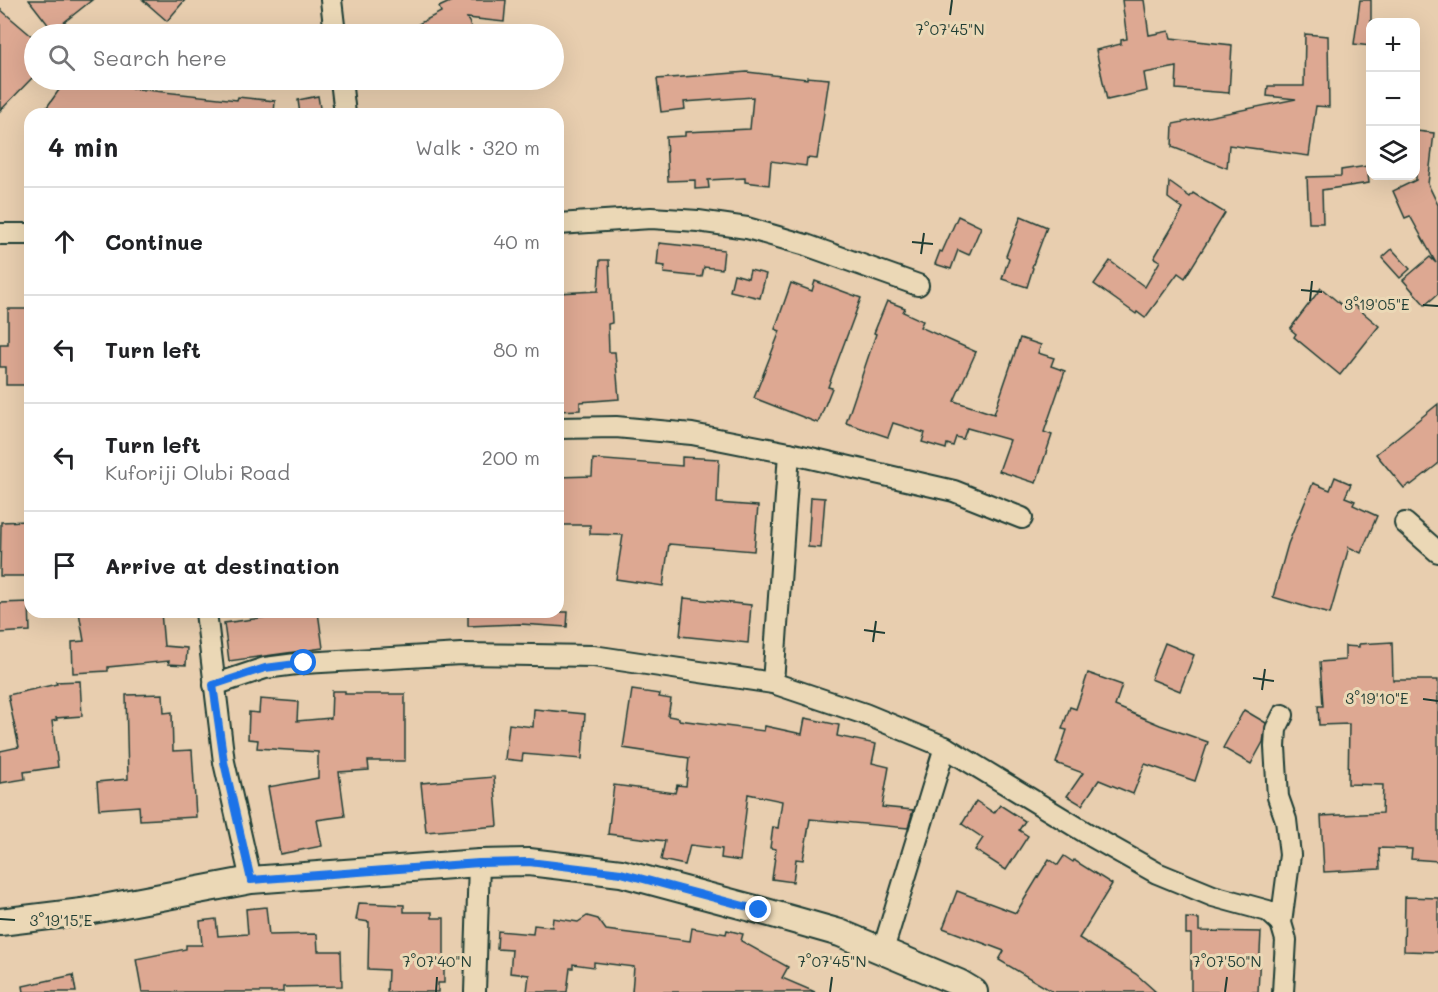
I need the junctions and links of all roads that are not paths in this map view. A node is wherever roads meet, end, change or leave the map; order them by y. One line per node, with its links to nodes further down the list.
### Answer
1 (331, 0): 2 (street)
2 (334, 24)
3 (342, 90): 4 (street)
4 (344, 108)
5 (564, 224): 8 (street)
6 (0, 234): 7 (street)
7 (24, 234)
8 (918, 285)
9 (564, 428): 10 (street)
10 (789, 453): 11 (street); 15 (street)
11 (1022, 518)
12 (1405, 524): 13 (street)
13 (1438, 552)
14 (207, 618): 16 (street)
15 (773, 684): 16 (street); 18 (street)
16 (213, 685): 20 (street)
17 (1283, 715): 22 (street)
18 (945, 747): 22 (street); 23 (street)
19 (479, 863): 20 (street); 23 (street); 24 (street)
20 (251, 880): 21 (street)
21 (0, 922)
22 (1281, 923): 26 (street)
23 (883, 950): 25 (street)
24 (475, 992)
25 (974, 992)
26 (1283, 992)

